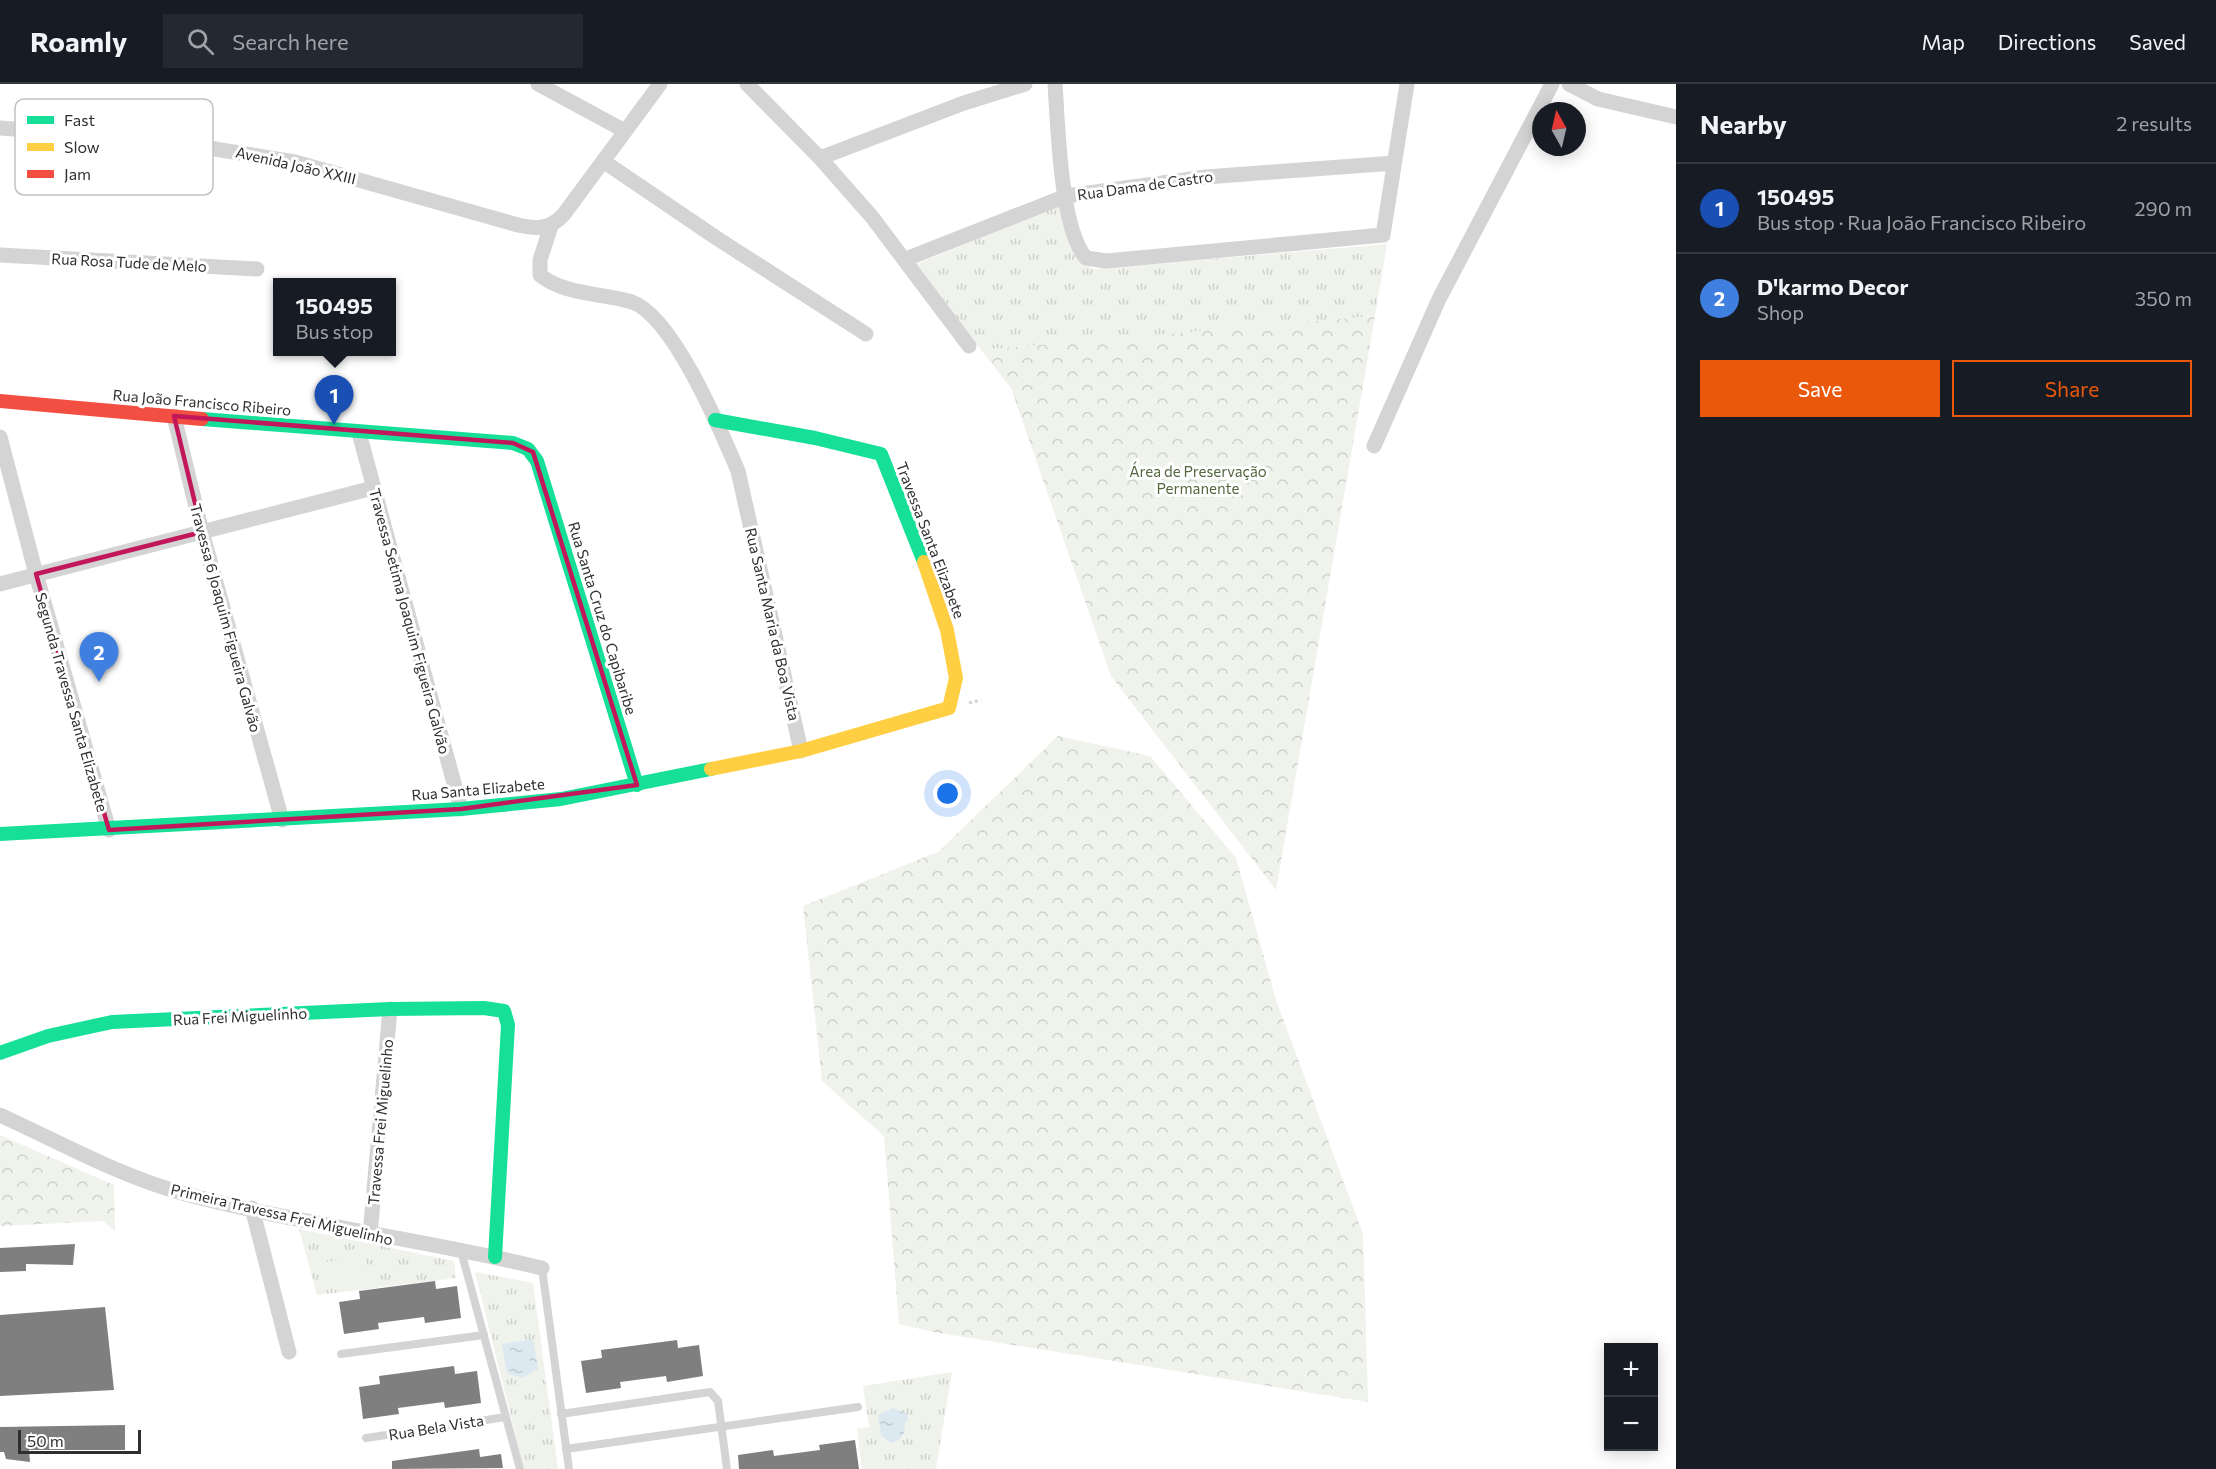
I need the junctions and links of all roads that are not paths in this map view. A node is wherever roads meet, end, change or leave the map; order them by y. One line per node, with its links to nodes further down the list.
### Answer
1 (538, 84): 12 (street)
2 (660, 84): 12 (street)
3 (747, 84): 14 (street)
4 (1025, 84): 14 (street)
5 (1055, 84): 17 (street)
6 (1407, 84): 16 (street)
7 (1552, 84): 29 (street)
8 (1569, 84): 9 (street)
9 (1676, 117)
10 (0, 128): 11 (street, Avenida João XXIII)
11 (15, 129)
12 (625, 131): 15 (street)
13 (213, 148): 18 (street, Avenida João XXIII)
14 (820, 158): 20 (street)
15 (603, 161): 18 (street); 22 (street)
16 (1394, 163): 17 (street, Rua Dama de Castro); 17 (street)
17 (1066, 196): 20 (street, Rua Dama de Castro)
18 (550, 226): 26 (street, Rua Santa Maria da Boa Vista)
19 (0, 255): 21 (street, Rua Rosa Tude de Melo)
20 (906, 259): 23 (street)
21 (257, 269)
22 (866, 334)
23 (969, 346)
24 (0, 401): 25 (street, Rua João Francisco Ribeiro)
25 (174, 416): 27 (street, Rua João Francisco Ribeiro); 32 (street, Travessa 6 Joaquim Figueira Galvão)
26 (716, 420): 35 (street, Travessa Santa Elizabete); 36 (street, Rua Santa Maria da Boa Vista)
27 (359, 433): 30 (street, Rua João Francisco Ribeiro); 31 (street, Travessa Setima Joaquim Figueira Galvão)
28 (0, 437): 33 (street, Segunda Travessa Santa Elizabete)
29 (1374, 446)
30 (537, 461): 37 (street, Rua Santa Cruz do Capibaribe)
31 (373, 488): 32 (street); 38 (street, Travessa Setima Joaquim Figueira Galvão)
32 (202, 532): 33 (street); 39 (street, Travessa 6 Joaquim Figueira Galvão)
33 (36, 574): 34 (street); 40 (street, Segunda Travessa Santa Elizabete)
34 (0, 584)
35 (949, 708): 36 (street, Rua Santa Elizabete)
36 (801, 751): 37 (street, Rua Santa Elizabete)
37 (637, 785): 38 (street, Rua Santa Elizabete)
38 (461, 809): 39 (street, Rua Santa Elizabete)
39 (282, 820): 40 (street, Rua Santa Elizabete)
40 (109, 830): 41 (street, Rua Santa Elizabete)
41 (0, 834)
42 (390, 1009): 43 (street, Rua Frei Miguelinho); 46 (street, Travessa Frei Miguelinho); 48 (street, Rua Frei Miguelinho)
43 (0, 1053)
44 (0, 1115): 45 (street, Primeira Travessa Frei Miguelinho)
45 (252, 1208): 46 (street, Primeira Travessa Frei Miguelinho); 51 (street)
46 (370, 1235): 47 (street, Primeira Travessa Frei Miguelinho)
47 (461, 1251): 48 (street, Primeira Travessa Frei Miguelinho); 50 (lane)
48 (495, 1257): 49 (street, Primeira Travessa Frei Miguelinho)
49 (542, 1268): 54 (lane)
50 (484, 1335): 52 (lane); 55 (lane)
51 (289, 1352)
52 (341, 1354)
53 (858, 1407): 56 (lane)
54 (561, 1414): 56 (lane); 58 (lane)
55 (506, 1417): 57 (lane, Rua Bela Vista); 59 (lane)
56 (722, 1428): 58 (lane); 61 (lane)
57 (366, 1438)
58 (566, 1449): 60 (lane)
59 (520, 1469)
60 (569, 1469)
61 (727, 1469)

